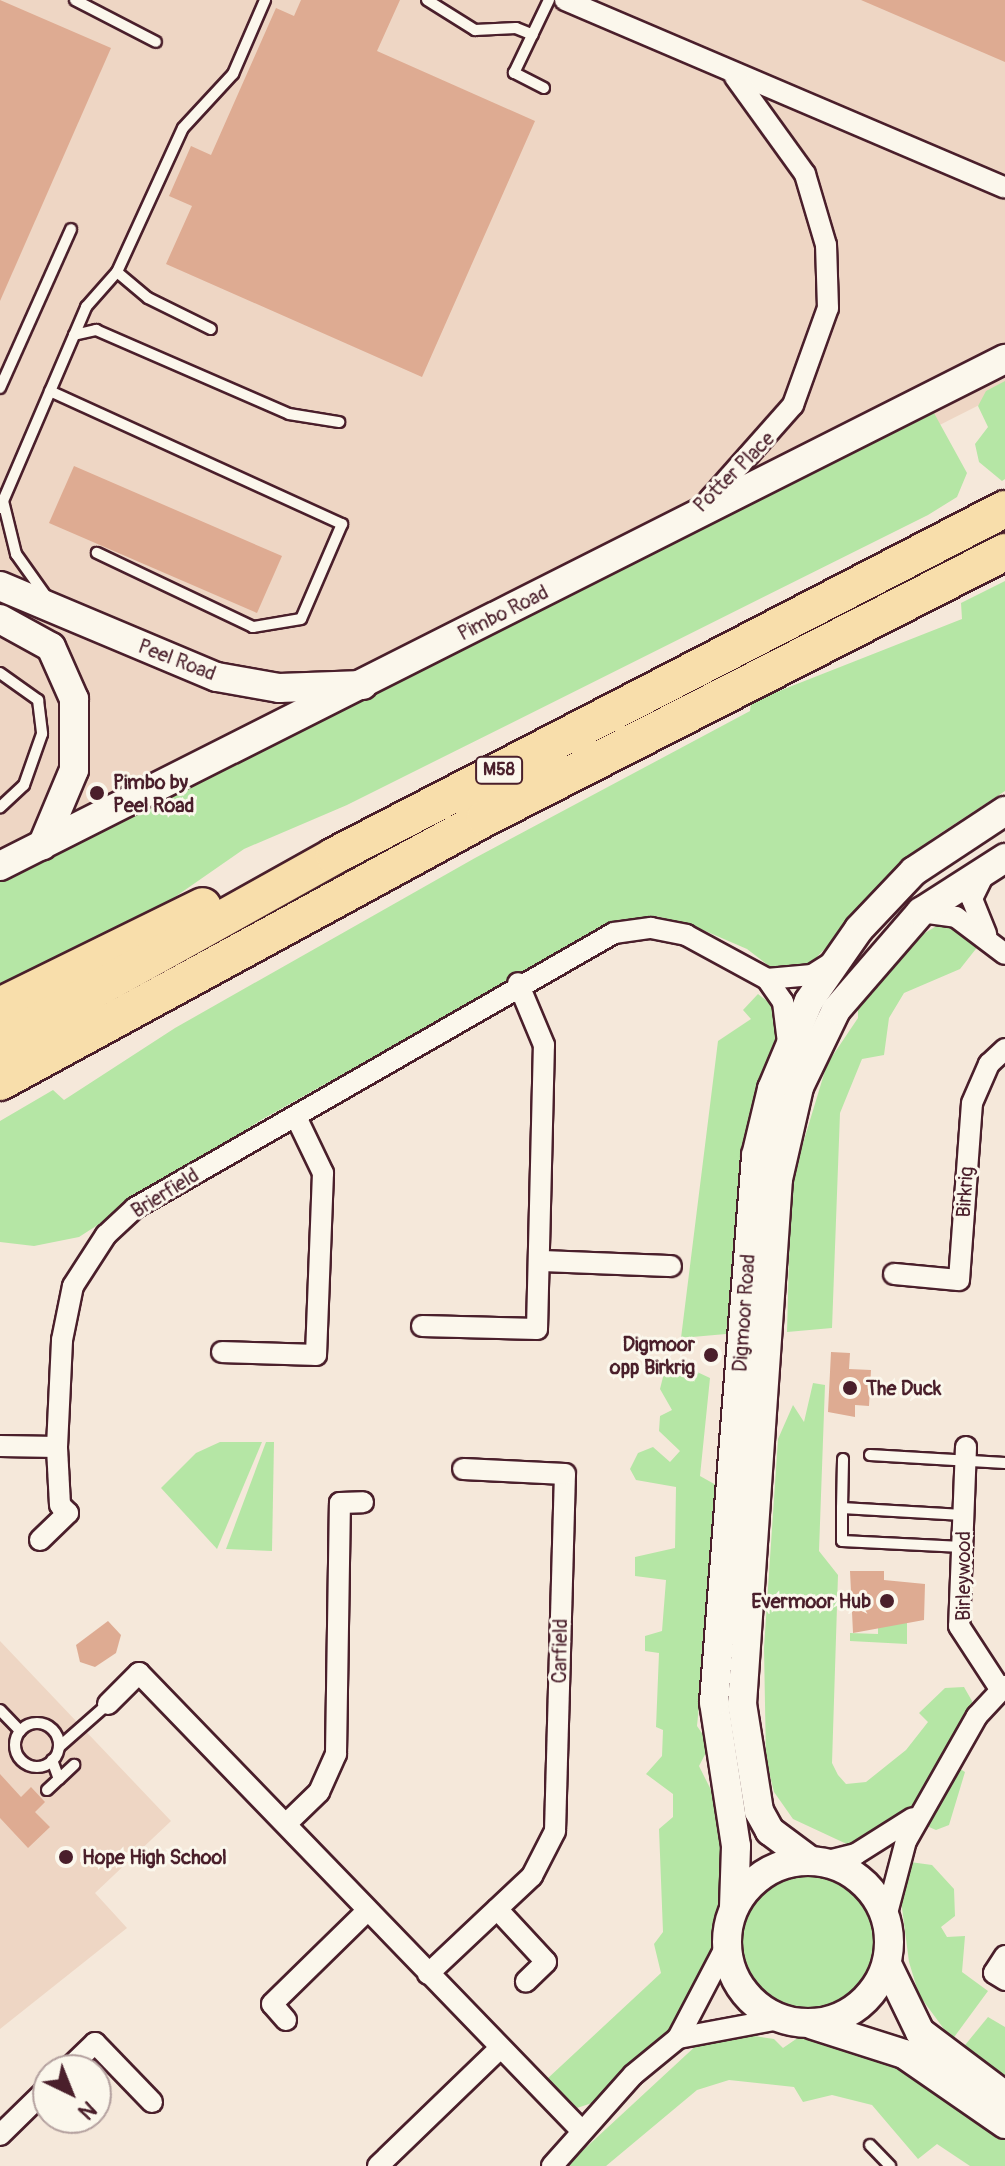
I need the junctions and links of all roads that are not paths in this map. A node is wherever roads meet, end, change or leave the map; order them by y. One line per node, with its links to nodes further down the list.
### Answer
1 (75, 0): 7 (lane)
2 (265, 0): 12 (lane)
3 (427, 0): 6 (lane)
4 (549, 0): 6 (lane)
5 (565, 0): 8 (street, Potter Place)
6 (533, 35): 9 (lane)
7 (156, 42)
8 (735, 77): 10 (street, Potter Place); 21 (street, Potter Place)
9 (544, 88)
10 (1005, 188)
11 (71, 229): 16 (lane)
12 (117, 272): 13 (lane); 14 (lane)
13 (211, 329)
14 (74, 335): 17 (lane); 18 (lane)
15 (1005, 359): 21 (street, Pimbo Road)
16 (0, 388)
17 (50, 391): 19 (lane); 23 (lane)
18 (339, 422)
19 (1, 504): 26 (lane)
20 (1005, 509): 32 (highway, M58)
21 (687, 518): 28 (street, Pimbo Road)
22 (1005, 552): 45 (highway, M58)
23 (97, 553)
24 (0, 586): 26 (street, Peel Road)
25 (0, 619): 31 (street)
26 (84, 622): 28 (street, Peel Road)
27 (0, 673): 29 (lane)
28 (364, 685): 31 (street, Pimbo Road)
29 (0, 807)
30 (1005, 811): 38 (street, Digmoor Road)
31 (42, 846): 34 (street, Pimbo Road)
32 (334, 856): 41 (highway); 42 (highway, M58)
33 (996, 863): 35 (street, Digmoor Road); 36 (street)
34 (0, 866)
35 (921, 912): 36 (street); 75 (street, Digmoor Road)
36 (986, 934): 37 (street)
37 (1005, 954)
38 (837, 959): 39 (street); 43 (street, Digmoor Road)
39 (767, 979): 40 (street, Brierfield); 43 (street)
40 (518, 983): 46 (street, Brierfield); 47 (street)
41 (0, 1006)
42 (0, 1043)
43 (788, 1048): 76 (street, Digmoor Road)
44 (1005, 1049): 49 (street, Birkrig)
45 (0, 1082)
46 (296, 1117): 51 (street); 53 (street, Brierfield)
47 (540, 1261): 48 (street); 50 (street)
48 (671, 1266)
49 (894, 1274)
50 (422, 1326)
51 (222, 1352)
52 (0, 1446): 53 (street)
53 (57, 1447): 62 (street, Brierfield)
54 (965, 1454): 55 (lane); 57 (lane); 61 (street, Birleywood)
55 (870, 1455)
56 (843, 1459): 60 (lane)
57 (1005, 1463)
58 (463, 1469): 77 (street, Carfield)
59 (363, 1502): 74 (street)
60 (842, 1508): 61 (lane); 63 (lane)
61 (963, 1515): 63 (street, Birleywood)
62 (40, 1540)
63 (962, 1547): 64 (street, Birleywood)
64 (1003, 1688): 73 (street)
65 (108, 1704): 68 (lane); 74 (street)
66 (0, 1710): 67 (lane)
67 (20, 1731): 68 (lane); 69 (lane)
68 (59, 1747): 69 (lane)
69 (52, 1760): 71 (lane)
70 (74, 1765): 71 (lane)
71 (59, 1779): 72 (lane)
72 (47, 1790)
73 (922, 1810): 75 (street); 79 (street)
74 (286, 1824): 78 (street)
75 (817, 1861): 76 (street); 79 (street)
76 (734, 1907): 80 (street)
77 (497, 1909): 83 (street, Carfield); 85 (street)
78 (366, 1912): 83 (street); 86 (street)
79 (886, 1917): 82 (street)
80 (726, 1946): 87 (street); 88 (street)
81 (1005, 1956): 84 (street)
82 (887, 1964): 87 (street); 93 (street)
83 (428, 1974): 89 (street)
84 (1005, 1980)
85 (526, 1981)
86 (286, 2020)
87 (794, 2021): 88 (street); 96 (street)
88 (678, 2038): 97 (street)
89 (499, 2049): 97 (street); 100 (street)
90 (84, 2054): 91 (street)
91 (106, 2054)
92 (112, 2061): 94 (street)
93 (1005, 2096)
94 (152, 2102)
95 (32, 2104): 98 (street)
96 (1005, 2124)
97 (581, 2130): 101 (street)
98 (0, 2135)
99 (870, 2145): 102 (lane)
100 (378, 2166)
101 (552, 2166)
102 (890, 2166)

